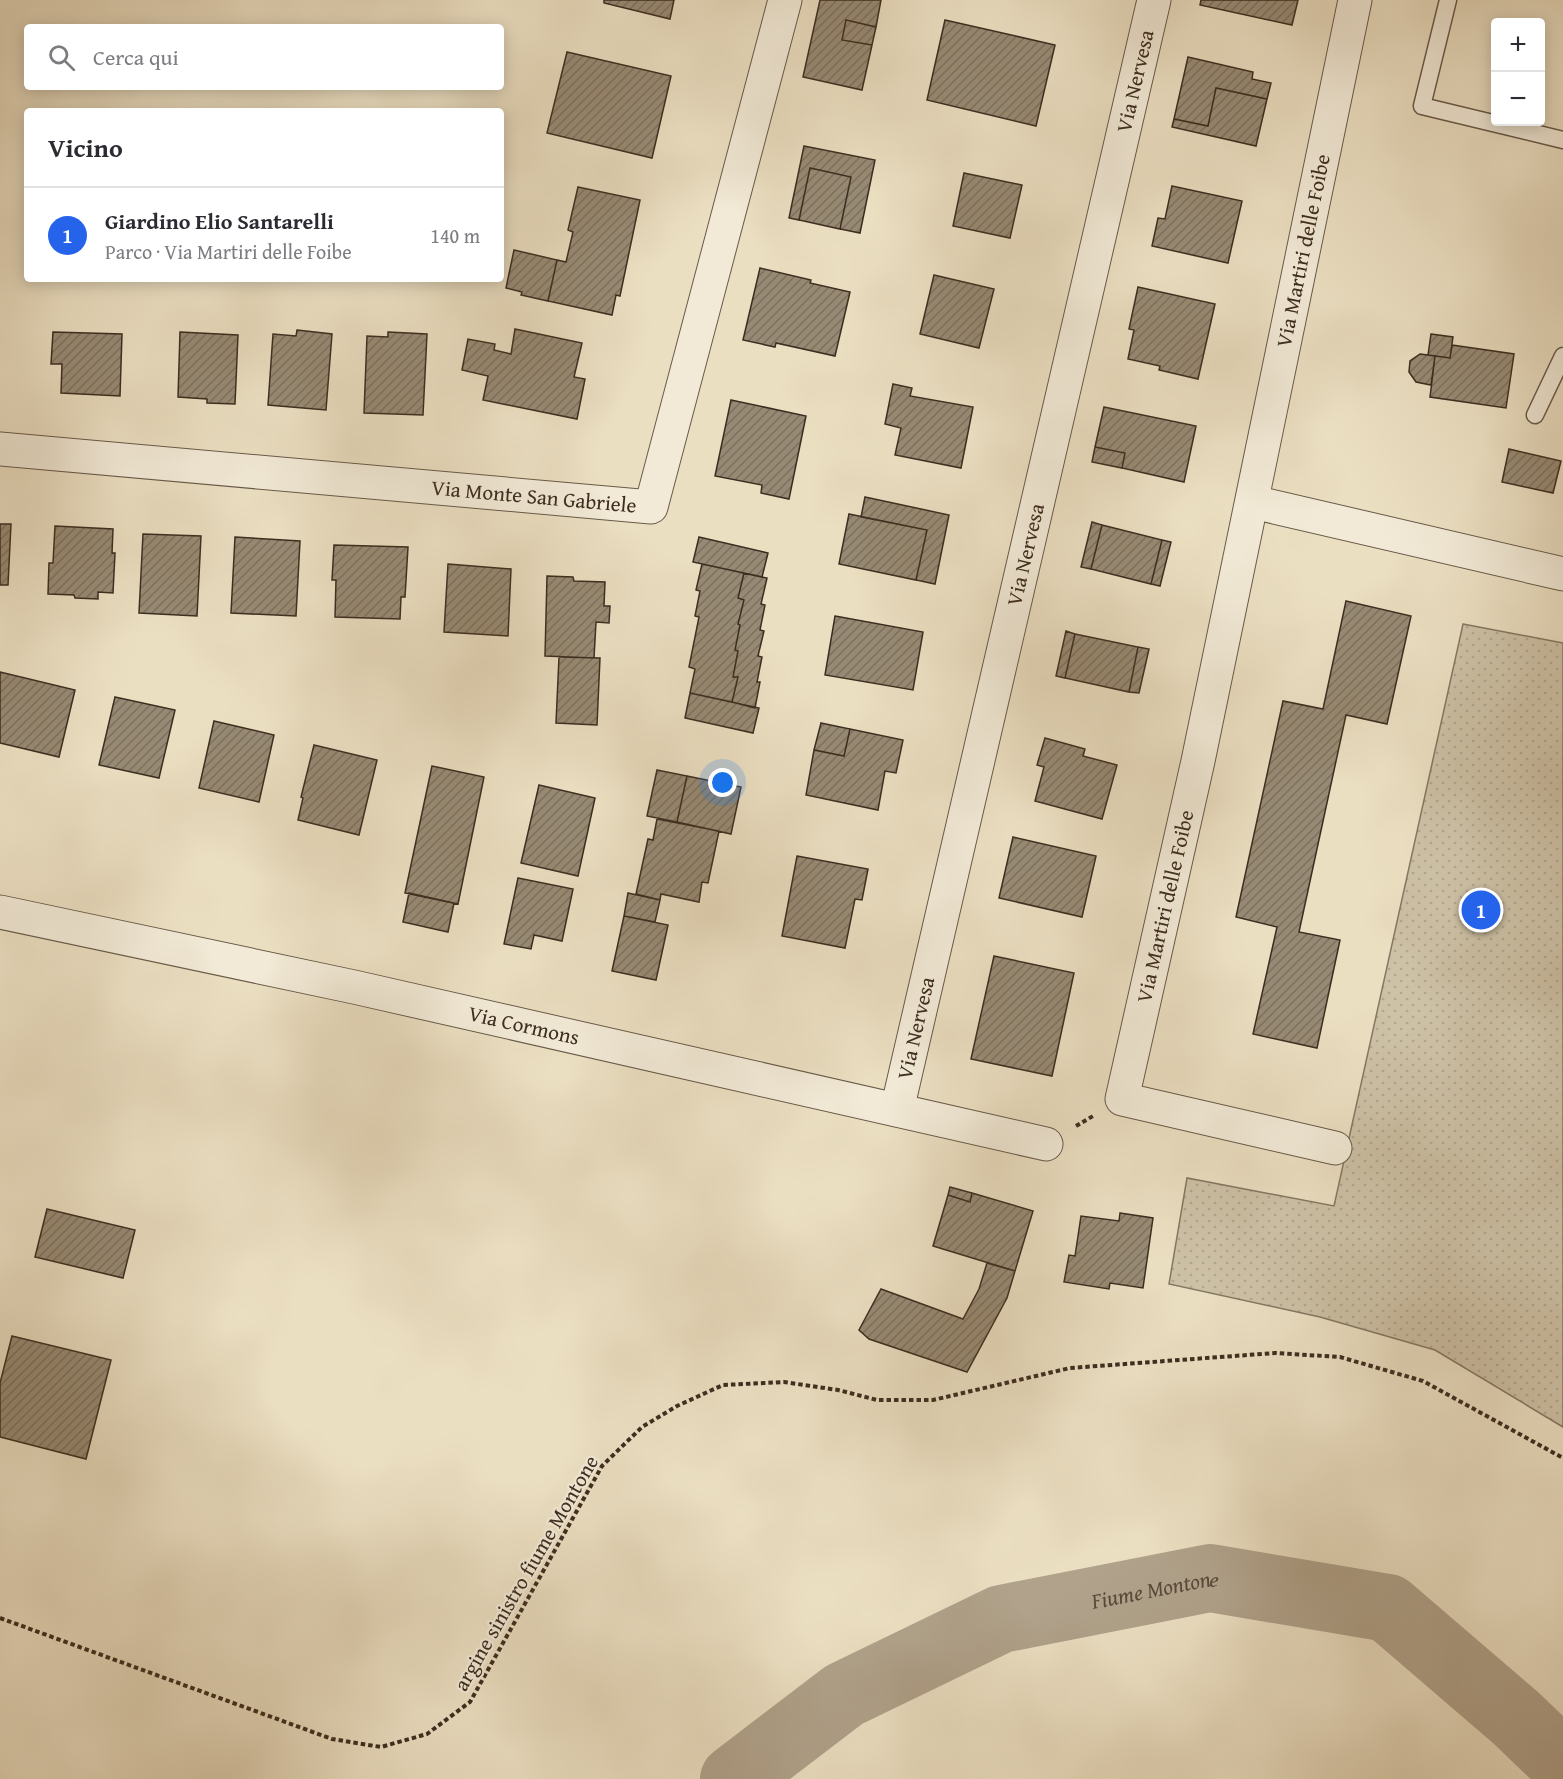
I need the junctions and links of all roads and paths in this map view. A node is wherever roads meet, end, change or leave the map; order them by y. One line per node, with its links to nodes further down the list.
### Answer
1 (785, 0): 8 (street, Via Monte San Gabriele)
2 (1154, 0): 13 (street, Via Nervesa)
3 (1355, 0): 9 (street, Via Martiri delle Foibe)
4 (1448, 0): 5 (lane)
5 (1563, 140)
6 (1563, 356): 7 (lane)
7 (1535, 415)
8 (0, 449)
9 (1253, 502): 10 (street); 12 (street, Via Martiri delle Foibe)
10 (1563, 574)
11 (0, 912): 13 (street, Via Cormons)
12 (1122, 1100): 14 (path); 15 (street)
13 (897, 1110): 14 (street, Via Cormons)
14 (1046, 1144)
15 (1335, 1148)
16 (1563, 1458): 17 (path, argine sinistro fiume Montone)
17 (0, 1617)

